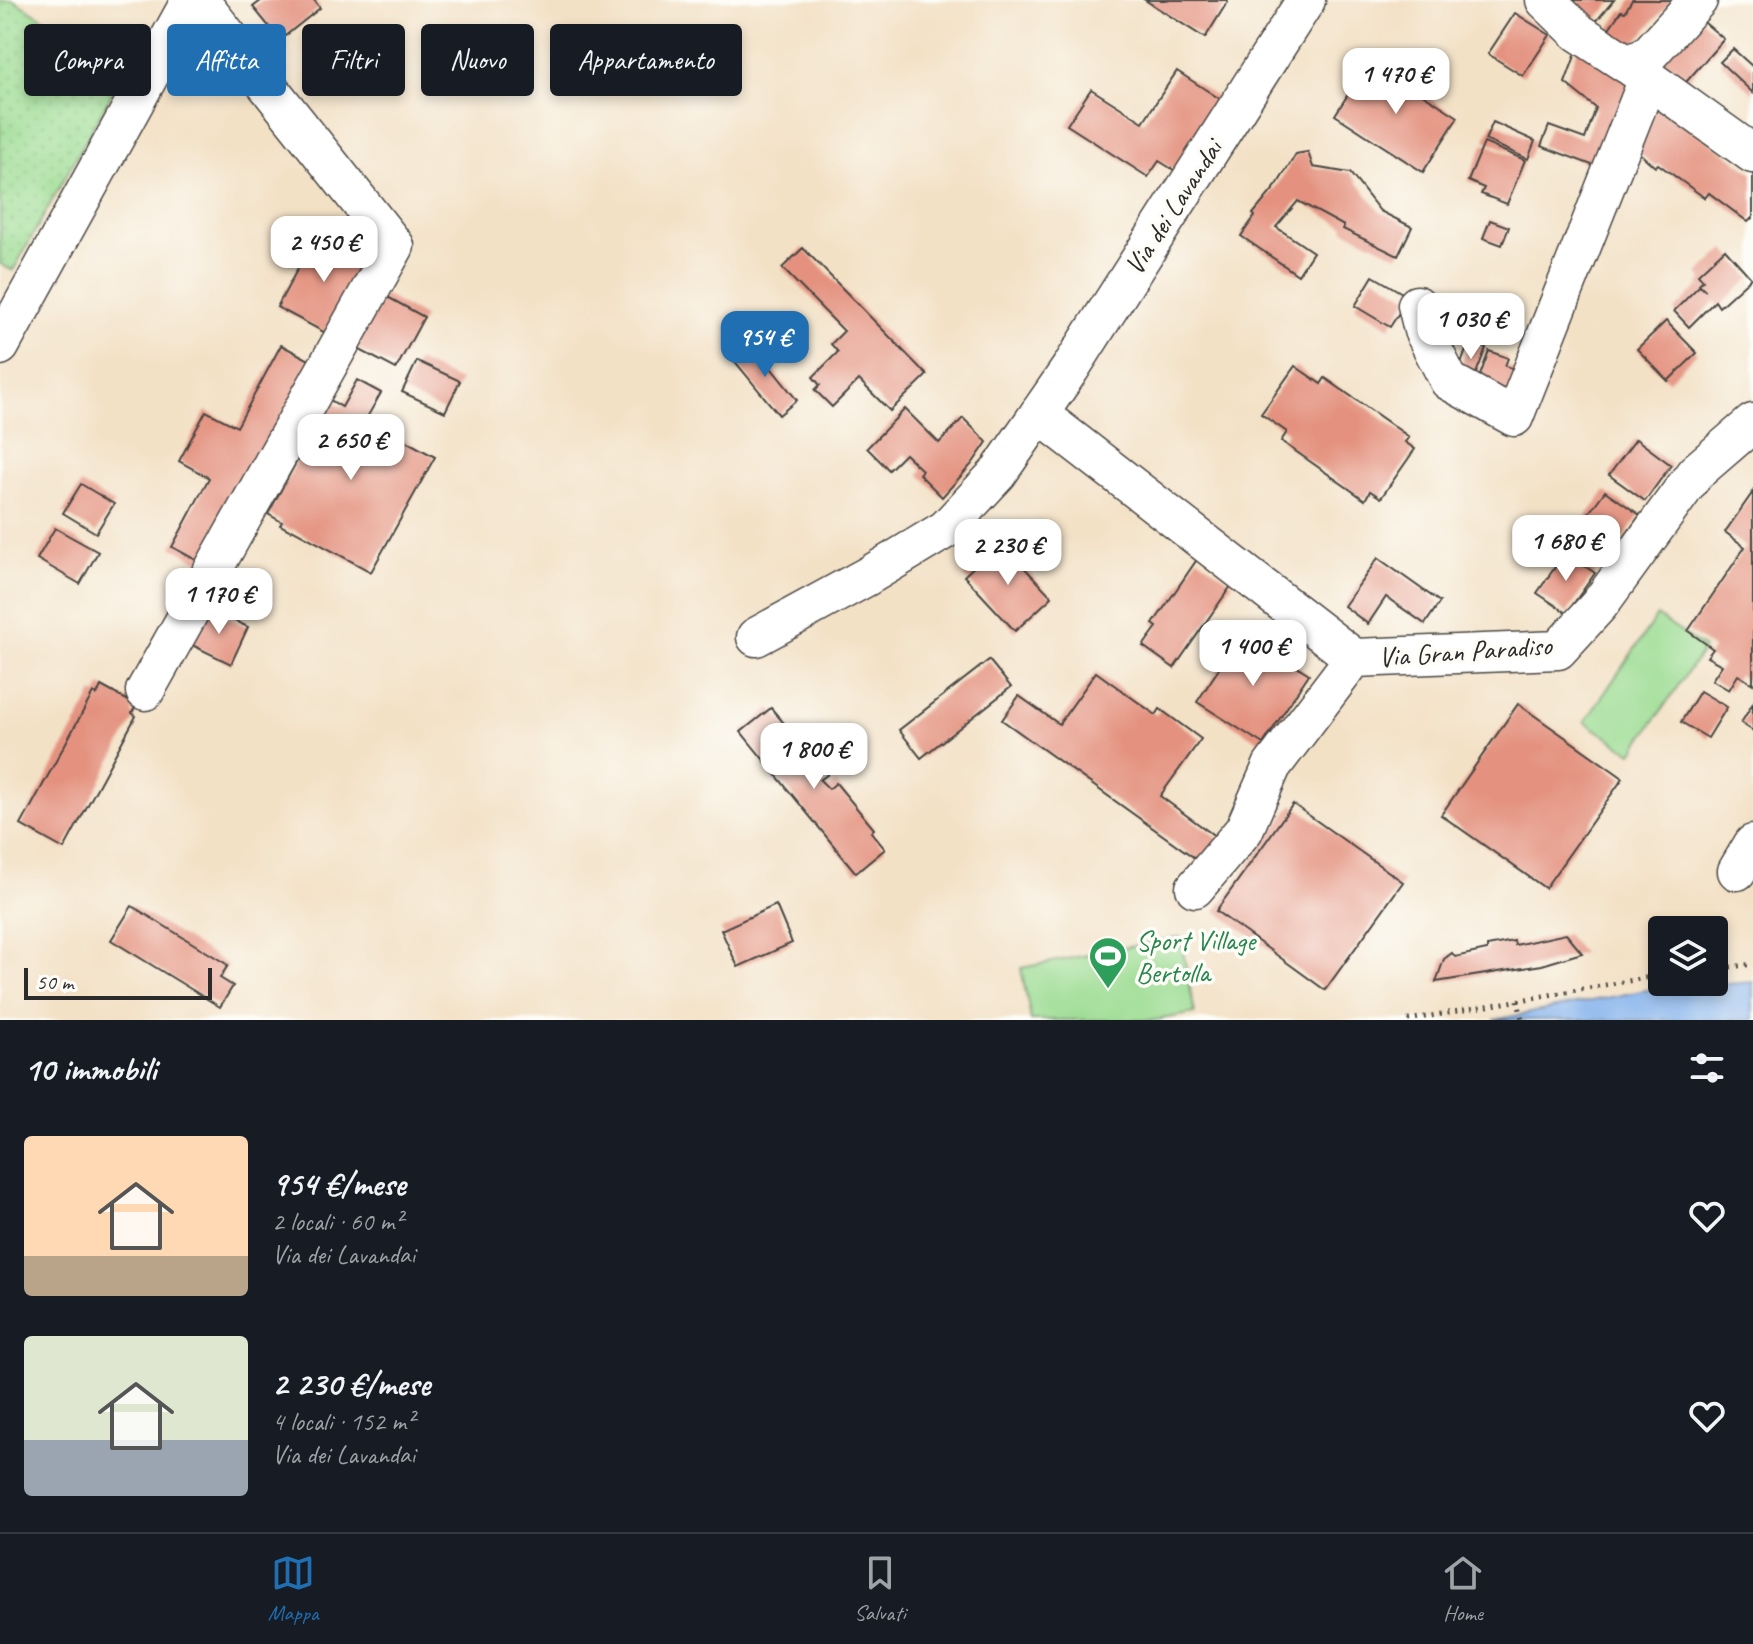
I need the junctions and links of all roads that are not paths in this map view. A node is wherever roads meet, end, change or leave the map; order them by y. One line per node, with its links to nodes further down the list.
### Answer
1 (191, 0): 9 (street)
2 (199, 0): 14 (street)
3 (1306, 0): 10 (street, Via dei Lavandai)
4 (1545, 0): 6 (street)
5 (1698, 0): 6 (street)
6 (1638, 71): 7 (street); 8 (street)
7 (1753, 154)
8 (1417, 305)
9 (4, 327)
10 (1039, 414): 12 (street, Via dei Lavandai); 13 (street)
11 (1753, 423): 13 (street, Via Gran Paradiso)
12 (756, 637)
13 (1354, 658): 15 (street, Via Gran Paradiso)
14 (145, 691)
15 (1195, 888)

